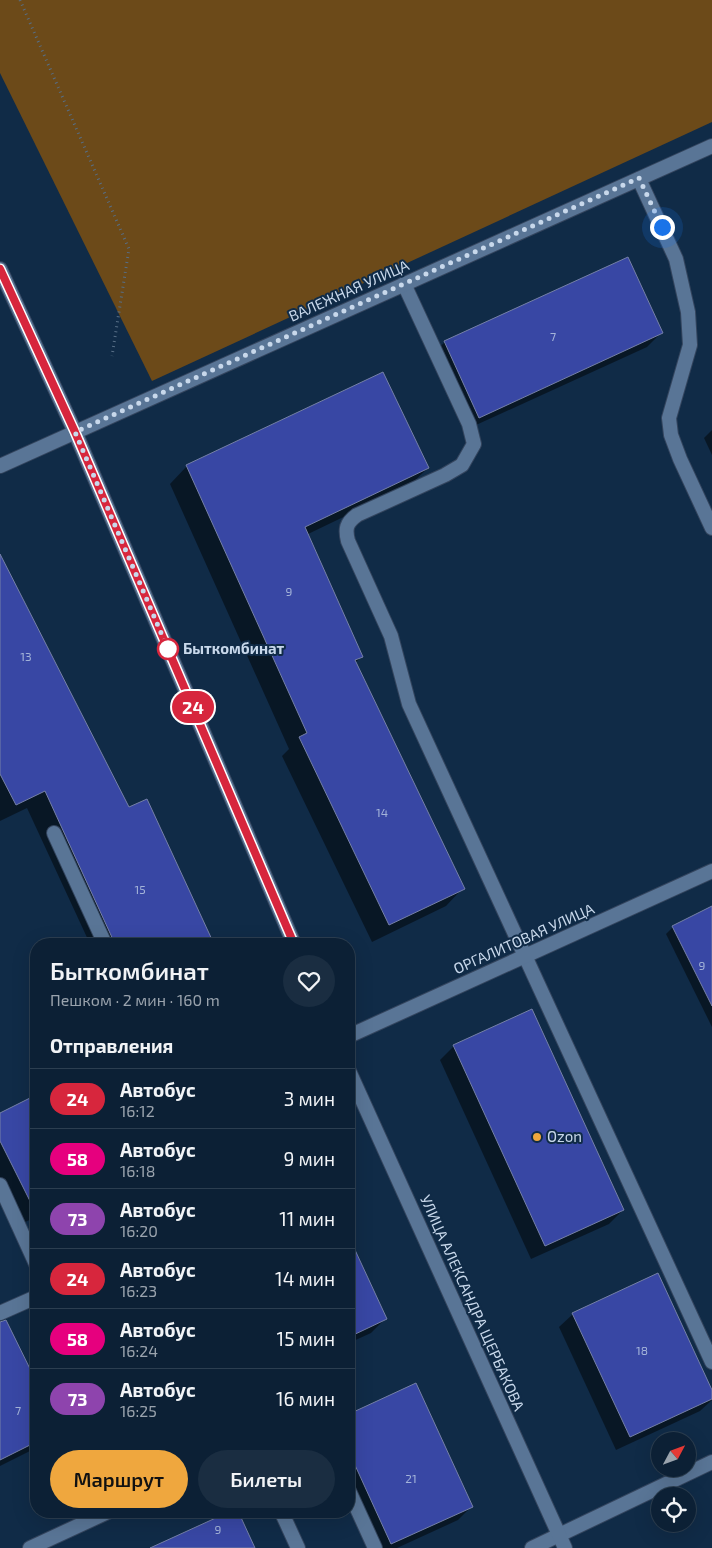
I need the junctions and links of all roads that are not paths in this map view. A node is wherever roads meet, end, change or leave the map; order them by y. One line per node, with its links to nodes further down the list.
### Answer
1 (712, 146): 2 (street, ВАЛЕЖНАЯ УЛИЦА)
2 (639, 178): 4 (street, ВАЛЕЖНАЯ УЛИЦА); 7 (street)
3 (0, 268): 5 (street)
4 (404, 284): 5 (street, ВАЛЕЖНАЯ УЛИЦА); 12 (street)
5 (75, 432): 6 (street, ВАЛЕЖНАЯ УЛИЦА); 11 (street)
6 (0, 466)
7 (712, 528)
8 (54, 834): 10 (street)
9 (712, 871): 12 (street, ОРГАЛИТОВАЯ УЛИЦА)
10 (102, 938)
11 (291, 938)
12 (526, 956): 13 (street, ОРГАЛИТОВАЯ УЛИЦА); 19 (street)
13 (355, 1033)
14 (355, 1085): 24 (street, УЛИЦА АЛЕКСАНДРА ЩЕРБАКОВА)
15 (0, 1185): 16 (street)
16 (30, 1251)
17 (30, 1300): 18 (street)
18 (0, 1313)
19 (712, 1362)
20 (712, 1462): 24 (street)
21 (355, 1504): 27 (street)
22 (95, 1518): 25 (street)
23 (285, 1518): 26 (street)
24 (562, 1542): 28 (street)
25 (30, 1548)
26 (298, 1548)
27 (375, 1548)
28 (532, 1548)

